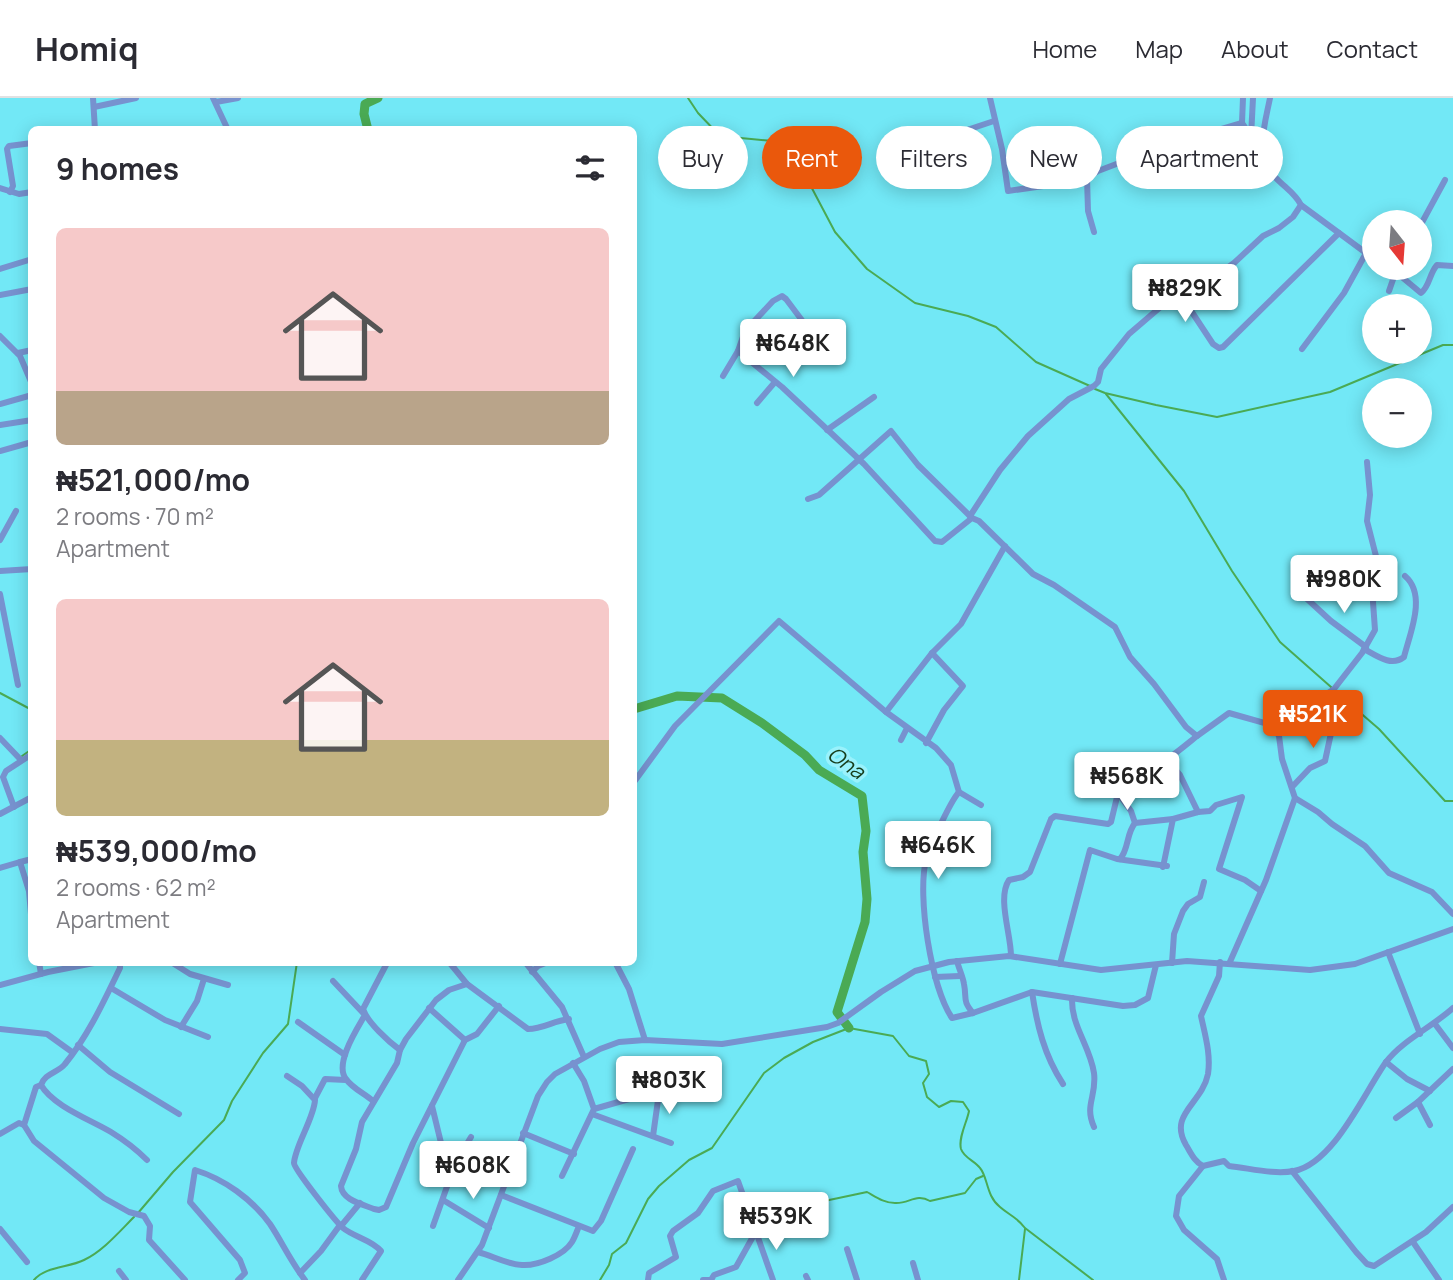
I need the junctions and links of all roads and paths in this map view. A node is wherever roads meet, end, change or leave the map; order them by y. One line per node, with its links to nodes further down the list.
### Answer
1 (93, 98): 9 (street)
2 (136, 98): 9 (street)
3 (238, 98): 8 (street)
4 (990, 98): 10 (street)
5 (1243, 98): 11 (street)
6 (1253, 98): 16 (street)
7 (1270, 98): 17 (street)
8 (214, 100): 13 (street)
9 (94, 107): 12 (street)
10 (994, 121): 14 (street); 20 (street)
11 (1242, 123): 15 (street); 19 (street)
12 (95, 126)
13 (226, 126)
14 (979, 126)
15 (1244, 126)
16 (1252, 126)
17 (1265, 126)
18 (28, 144): 25 (street)
19 (1102, 170)
20 (1006, 177)
21 (1445, 180): 28 (street)
22 (1283, 184): 27 (street)
23 (0, 188): 25 (street)
24 (1087, 189): 29 (street)
25 (10, 192): 26 (street)
26 (28, 193)
27 (1301, 205): 30 (street); 42 (street)
28 (1429, 210)
29 (1094, 232)
30 (1339, 233): 31 (street); 42 (street)
31 (1362, 250)
32 (28, 260): 35 (street)
33 (1362, 261): 46 (street)
34 (1453, 266): 36 (street)
35 (0, 269)
36 (1432, 270)
37 (1393, 280): 41 (street)
38 (1407, 280): 39 (street)
39 (1428, 280)
40 (28, 290): 43 (street)
41 (1389, 291)
42 (1180, 294): 66 (street)
43 (0, 295)
44 (807, 327): 48 (street)
45 (2, 340): 49 (street)
46 (1302, 349)
47 (28, 351): 49 (street)
48 (738, 351): 51 (street); 52 (street)
49 (18, 353): 50 (street)
50 (28, 374)
51 (723, 376)
52 (775, 382): 55 (street); 59 (street)
53 (28, 396): 56 (street)
54 (874, 397): 59 (street)
55 (757, 403)
56 (0, 404)
57 (28, 421): 58 (street)
58 (0, 425)
59 (827, 430): 62 (street)
60 (28, 443): 61 (street)
61 (0, 451)
62 (859, 460): 64 (street); 66 (street); 66 (street)
63 (1367, 462): 74 (street)
64 (808, 499)
65 (16, 511): 67 (street)
66 (971, 517): 68 (street)
67 (0, 540)
68 (1005, 546): 75 (street); 81 (street)
69 (28, 569): 70 (street)
70 (0, 570)
71 (1405, 576): 74 (street)
72 (0, 594): 76 (street)
73 (1306, 598): 74 (street)
74 (1365, 648): 77 (street)
75 (932, 653): 78 (street); 84 (street)
76 (18, 685)
77 (1320, 698): 80 (street); 89 (street)
78 (886, 712): 79 (street); 88 (street)
79 (907, 728): 83 (street); 84 (street)
80 (1277, 732): 81 (street); 89 (street)
81 (1197, 736): 87 (street)
82 (0, 738): 86 (street)
83 (901, 740)
84 (926, 743): 92 (street)
85 (28, 756): 86 (street)
86 (21, 760): 96 (street)
87 (1167, 760): 91 (street); 97 (street)
88 (637, 778)
89 (1292, 787): 93 (street)
90 (1097, 789): 91 (street)
91 (1116, 790): 100 (street); 111 (street)
92 (959, 792): 95 (street); 127 (street)
93 (1295, 798): 107 (street); 108 (street)
94 (28, 799): 96 (street)
95 (981, 805)
96 (14, 807): 98 (street)
97 (1198, 812): 99 (street); 107 (street)
98 (0, 814)
99 (1173, 820): 100 (street); 101 (street)
100 (1135, 823): 101 (street)
101 (1120, 859): 115 (street)
102 (28, 860): 103 (street)
103 (20, 862): 104 (street); 106 (street)
104 (0, 868)
105 (1204, 882): 114 (street)
106 (28, 888)
107 (1261, 891): 116 (street)
108 (1453, 914)
109 (1453, 929): 110 (street)
110 (1388, 952): 116 (street); 150 (street)
111 (1011, 956): 112 (street); 115 (street)
112 (957, 961): 127 (street); 130 (street)
113 (1220, 962): 114 (street); 116 (street); 189 (street)
114 (1172, 963): 117 (street)
115 (1060, 964): 117 (street)
116 (1229, 964)
117 (1156, 965): 139 (street)
118 (40, 966): 129 (street)
119 (80, 966): 129 (street)
120 (120, 966): 137 (street)
121 (177, 966): 132 (street)
122 (386, 966): 144 (street)
123 (452, 966): 134 (street)
124 (528, 966): 128 (street)
125 (538, 966): 128 (street)
126 (617, 966): 153 (street)
127 (931, 966): 131 (street); 153 (street)
128 (532, 972): 145 (street)
129 (41, 974): 135 (street)
130 (960, 976): 131 (street); 143 (street)
131 (935, 977): 143 (street)
132 (204, 979): 136 (street); 148 (street)
133 (333, 981): 144 (street)
134 (467, 984): 140 (street); 141 (street)
135 (0, 985)
136 (228, 985)
137 (111, 988): 148 (street); 154 (street)
138 (1032, 992): 139 (street); 143 (street); 165 (street)
139 (1072, 998): 179 (street)
140 (499, 1006): 145 (street); 152 (street)
141 (429, 1008): 152 (street); 156 (street)
142 (1453, 1008): 147 (street)
143 (973, 1013)
144 (365, 1015): 156 (street); 158 (street)
145 (569, 1019): 159 (street)
146 (298, 1022): 158 (street)
147 (1435, 1024): 150 (street); 155 (street)
148 (181, 1027): 151 (street)
149 (0, 1028): 157 (street)
150 (1420, 1034): 160 (street)
151 (208, 1037)
152 (465, 1040): 173 (street)
153 (645, 1040): 159 (street)
154 (78, 1045): 157 (street); 175 (street)
155 (1453, 1048)
156 (400, 1050): 171 (street)
157 (72, 1052): 166 (street)
158 (345, 1055): 164 (street)
159 (584, 1057): 161 (street)
160 (1386, 1062): 167 (street); 190 (street)
161 (573, 1063): 174 (street); 180 (street)
162 (1453, 1069): 167 (street)
163 (287, 1076): 170 (street)
164 (346, 1080): 170 (street); 171 (street)
165 (1063, 1084)
166 (41, 1085): 177 (street); 187 (street)
167 (1430, 1091): 172 (street)
168 (659, 1093): 169 (street); 174 (street); 182 (street)
169 (697, 1094)
170 (315, 1098): 196 (street)
171 (373, 1101): 194 (street)
172 (1418, 1102): 176 (street); 178 (street)
173 (432, 1106): 188 (street); 194 (street)
174 (593, 1112): 182 (street); 186 (street)
175 (179, 1114)
176 (1396, 1118)
177 (24, 1125): 181 (street); 210 (street)
178 (1430, 1125)
179 (1094, 1127)
180 (523, 1133): 186 (street); 192 (street)
181 (0, 1134)
182 (653, 1136): 184 (street)
183 (471, 1137): 188 (street)
184 (671, 1143)
185 (633, 1149): 198 (street)
186 (574, 1154): 191 (street)
187 (147, 1160)
188 (455, 1164): 193 (street)
189 (1203, 1166): 190 (street); 220 (street)
190 (1292, 1171): 202 (street)
191 (562, 1176)
192 (501, 1195): 198 (street); 199 (street)
193 (443, 1200): 197 (street); 199 (street)
194 (360, 1203): 196 (street)
195 (1453, 1207): 202 (street)
196 (341, 1226): 208 (street); 213 (street)
197 (433, 1226)
198 (579, 1226): 204 (street)
199 (489, 1227): 204 (street)
200 (0, 1229): 205 (street)
201 (755, 1233): 215 (street); 216 (street); 217 (street)
202 (1413, 1242): 221 (street)
203 (847, 1249): 218 (street)
204 (478, 1252): 214 (street)
205 (27, 1262)
206 (913, 1263): 219 (street)
207 (119, 1271): 209 (street)
208 (300, 1273): 211 (street); 212 (street)
209 (126, 1280)
210 (185, 1280)
211 (238, 1280)
212 (305, 1280)
213 (362, 1280)
214 (458, 1280)
215 (648, 1280)
216 (704, 1280)
217 (773, 1280)
218 (857, 1280)
219 (918, 1280)
220 (1224, 1280)
221 (1439, 1280)

